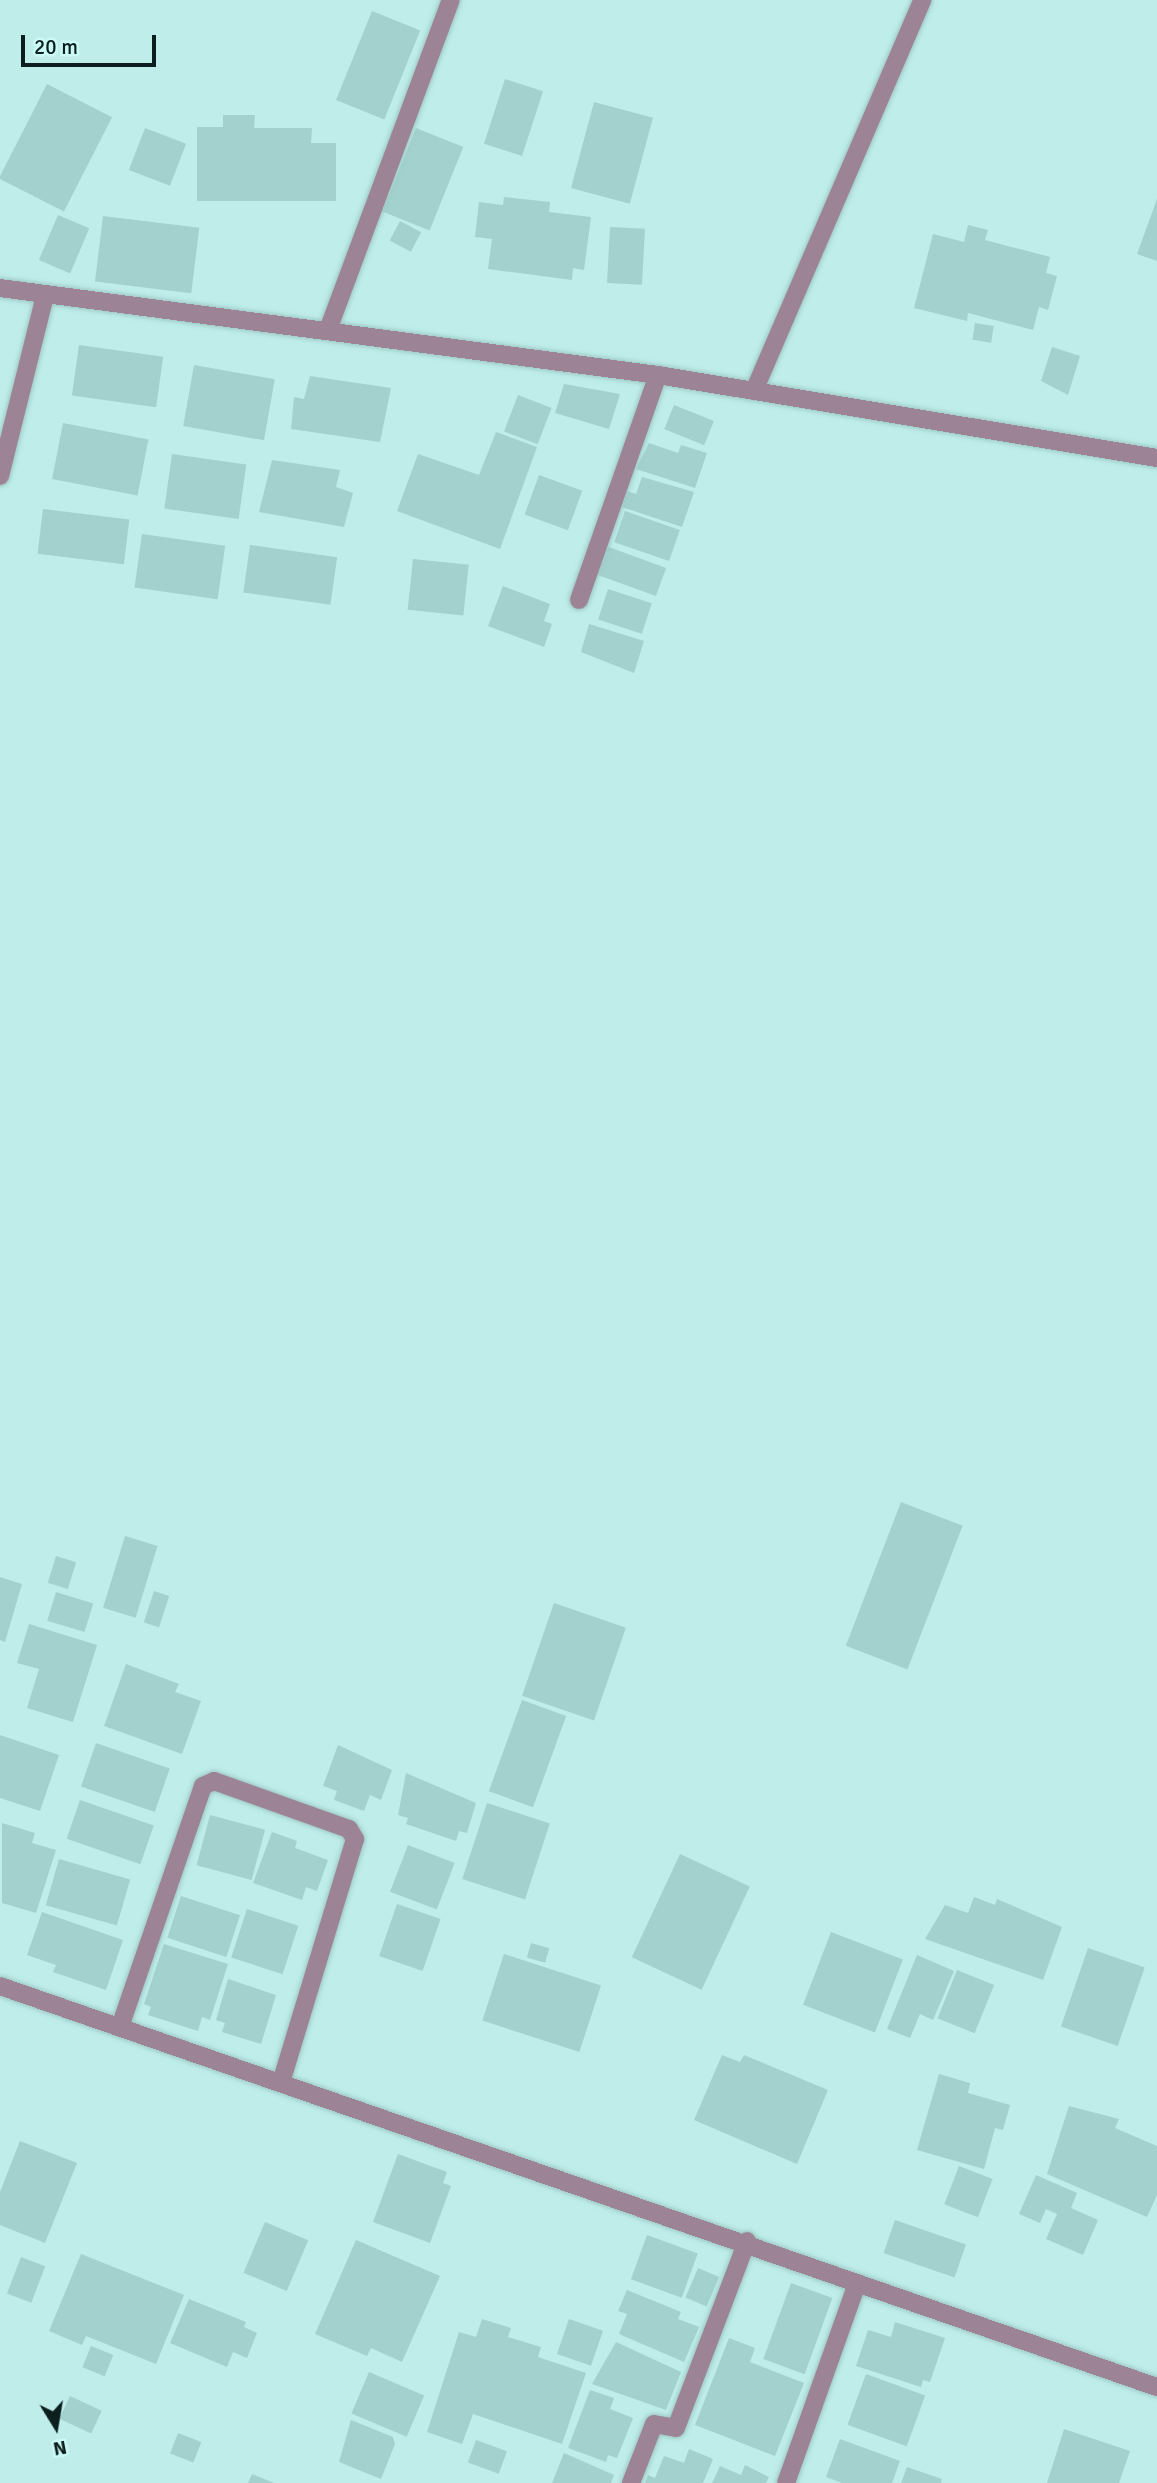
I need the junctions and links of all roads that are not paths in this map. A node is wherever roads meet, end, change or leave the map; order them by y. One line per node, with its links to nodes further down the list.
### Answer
1 (451, 0): 5 (street)
2 (922, 0): 7 (street)
3 (0, 288): 4 (street)
4 (45, 295): 5 (street); 9 (street)
5 (328, 330): 6 (street)
6 (658, 375): 7 (street); 10 (street)
7 (754, 391): 8 (street)
8 (1157, 458)
9 (0, 476)
10 (579, 600)
11 (0, 1986): 12 (street)
12 (121, 2024): 13 (street); 13 (street)
13 (281, 2082): 14 (street)
14 (747, 2241): 15 (street); 17 (street)
15 (856, 2286): 16 (street); 18 (street)
16 (1157, 2387)
17 (631, 2483)
18 (786, 2483)

